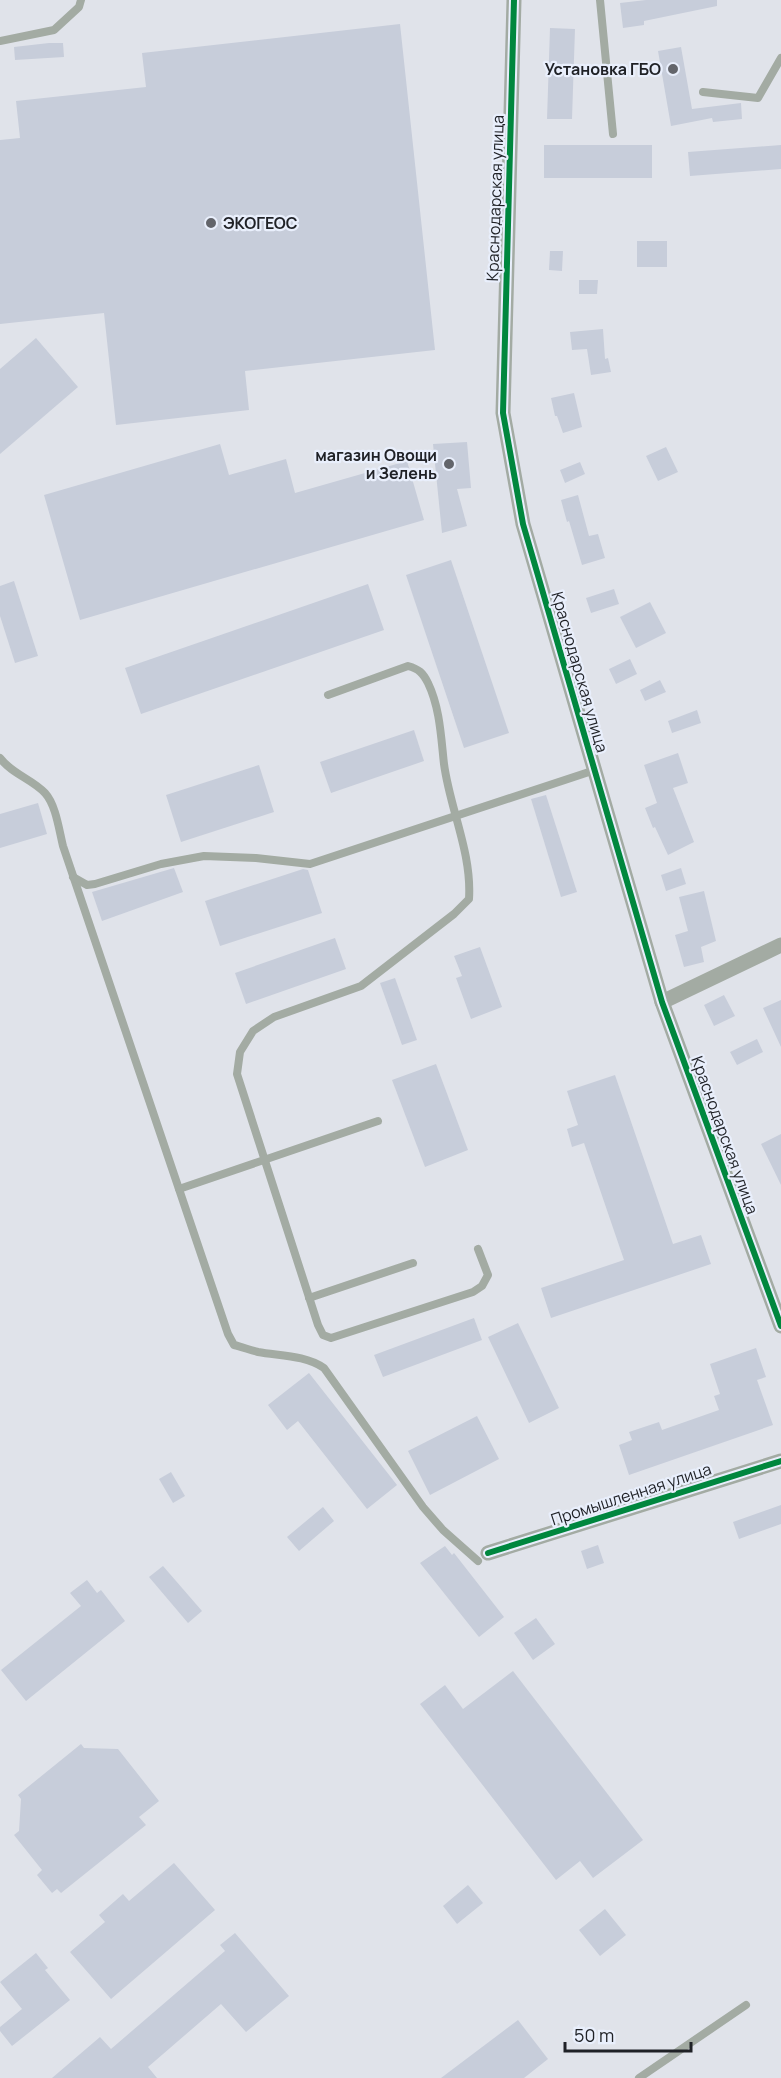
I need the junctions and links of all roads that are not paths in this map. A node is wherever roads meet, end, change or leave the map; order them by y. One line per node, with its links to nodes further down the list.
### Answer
1 (81, 0): 4 (lane)
2 (514, 0): 10 (street, Краснодарская улица)
3 (600, 0): 7 (lane)
4 (0, 41)
5 (781, 57): 6 (lane)
6 (704, 92)
7 (613, 134)
8 (328, 695): 11 (lane)
9 (0, 758): 12 (lane)
10 (595, 770): 11 (lane); 14 (street, Краснодарская улица)
11 (457, 817): 12 (lane); 16 (lane)
12 (73, 877): 17 (lane)
13 (781, 945): 14 (street)
14 (662, 1002): 21 (street, Краснодарская улица)
15 (378, 1121): 16 (lane)
16 (266, 1159): 17 (lane); 20 (lane)
17 (179, 1189): 23 (lane)
18 (478, 1249): 20 (lane)
19 (413, 1263): 20 (lane)
20 (309, 1298)
21 (781, 1326)
22 (781, 1461): 23 (street, Промышленная улица)
23 (483, 1557)
24 (746, 2005): 25 (lane)
25 (639, 2078)

